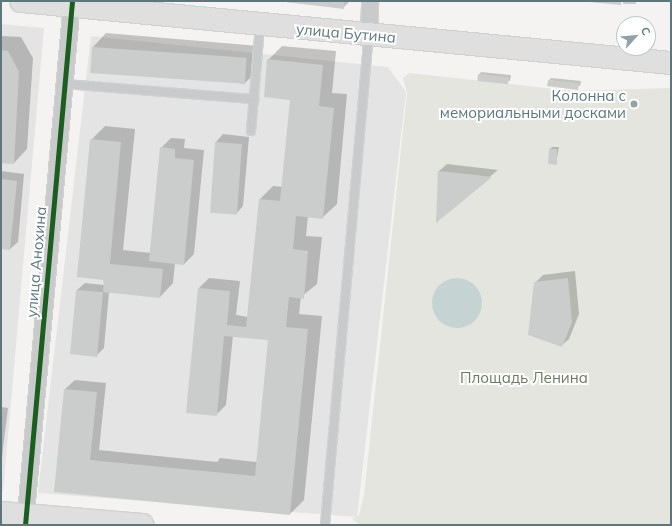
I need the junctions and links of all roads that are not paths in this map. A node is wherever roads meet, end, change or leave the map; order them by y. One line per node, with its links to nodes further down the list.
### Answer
1 (21, 1): 3 (main road, улица Бутина)
2 (370, 1): 5 (street)
3 (72, 3): 4 (main road, улица Бутина); 7 (street, улица Анохина)
4 (260, 26): 5 (main road, улица Бутина); 8 (lane)
5 (369, 35): 6 (main road, улица Бутина); 13 (lane)
6 (671, 63)
7 (66, 84): 8 (lane); 11 (street, улица Анохина)
8 (254, 99): 9 (lane)
9 (251, 131)
10 (1, 513): 11 (main road)
11 (26, 520): 12 (main road)
12 (142, 525)
13 (325, 525)

